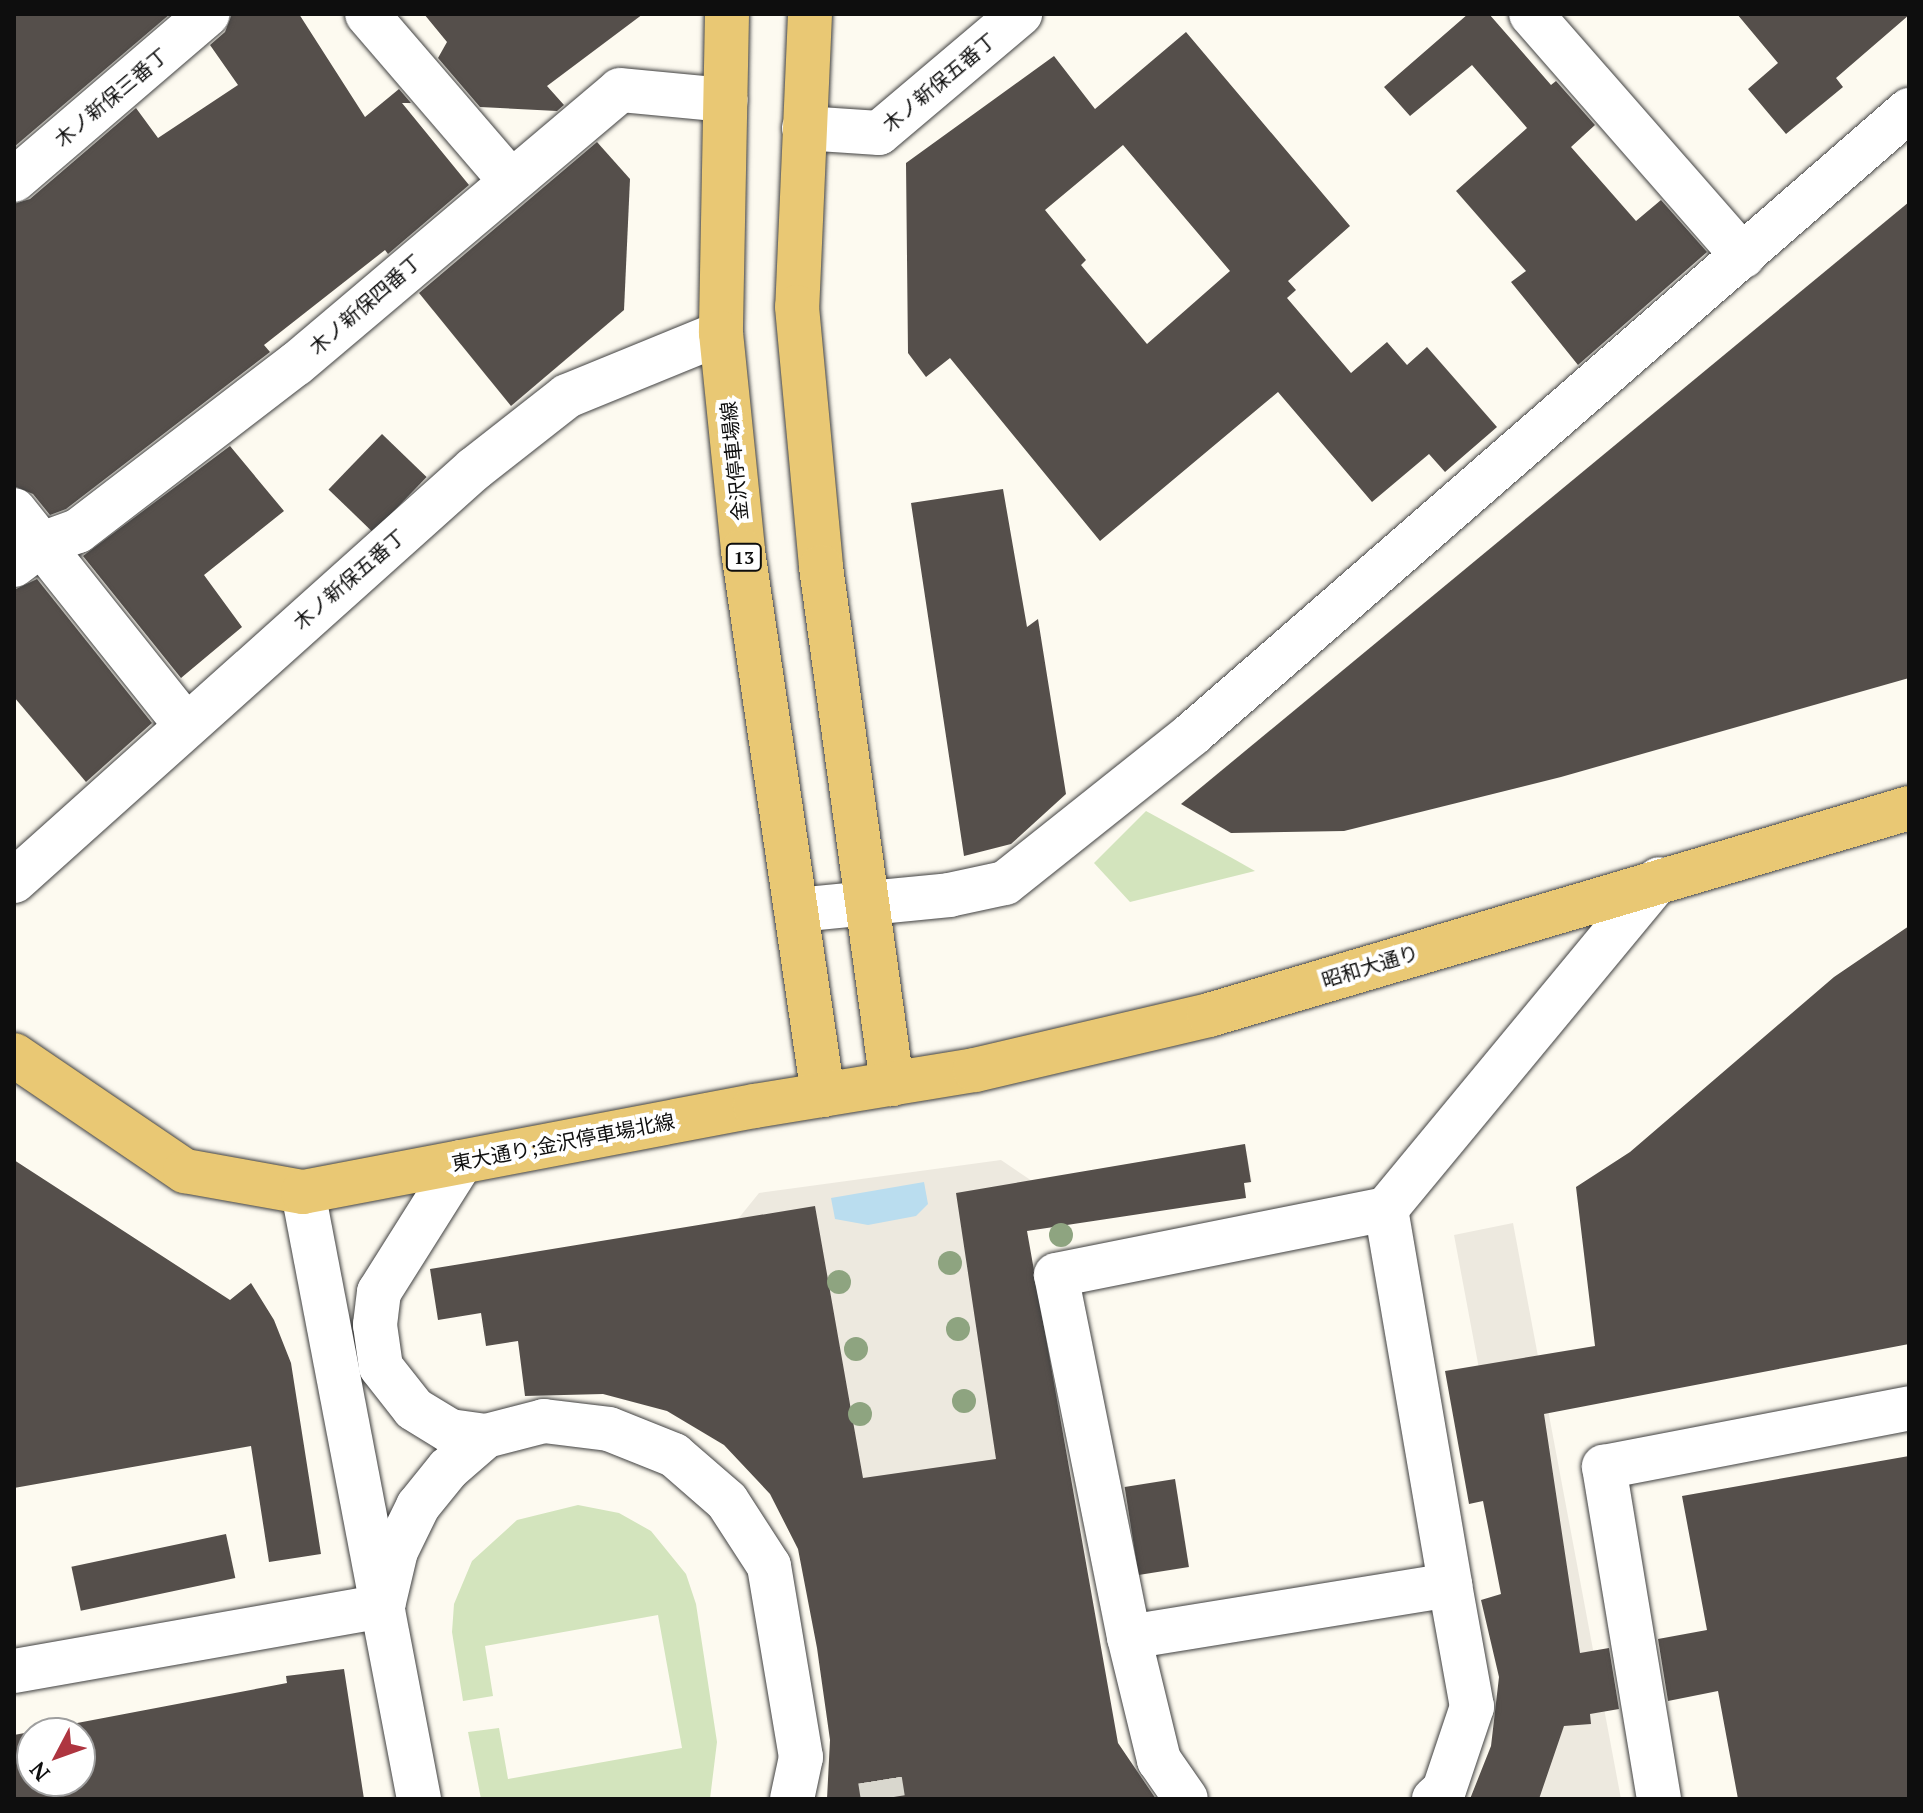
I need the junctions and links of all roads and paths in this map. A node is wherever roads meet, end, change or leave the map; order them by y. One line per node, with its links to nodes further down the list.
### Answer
1 (208, 14): 10 (street, 木ノ新保三番丁)
2 (367, 14): 11 (street)
3 (727, 14): 7 (main road, 金沢停車場線 / 13)
4 (810, 14): 9 (main road)
5 (1020, 14): 9 (street, 木ノ新保五番丁)
6 (1531, 14): 12 (street)
7 (726, 100): 11 (street, 木ノ新保四番丁); 13 (main road, 金沢停車場線 / 13)
8 (1909, 110): 12 (street)
9 (804, 128): 20 (main road)
10 (14, 180)
11 (510, 180): 15 (street, 木ノ新保四番丁)
12 (1743, 256): 20 (street)
13 (721, 333): 16 (street, 木ノ新保五番丁); 21 (main road, 金沢停車場線 / 13)
14 (14, 510): 15 (street)
15 (28, 555): 16 (street)
16 (185, 724): 19 (street, 木ノ新保五番丁)
17 (1909, 808): 18 (main road, 昭和大通り)
18 (1659, 879): 23 (main road, 昭和大通り); 27 (street)
19 (14, 881)
20 (867, 904): 21 (street); 23 (main road)
21 (797, 910): 24 (main road, 金沢停車場線 / 13)
22 (14, 1055): 26 (main road)
23 (892, 1084): 24 (main road, 昭和大通り)
24 (823, 1095): 25 (main road, 東大通り;金沢停車場北線)
25 (461, 1162): 26 (main road, 東大通り;金沢停車場北線); 29 (street)
26 (303, 1192): 31 (street)
27 (1386, 1209): 30 (street); 32 (street)
28 (1909, 1408): 38 (street)
29 (486, 1436): 31 (street); 35 (street)
30 (1450, 1585): 32 (street); 37 (street)
31 (383, 1606): 33 (street); 34 (street)
32 (1129, 1637): 36 (street)
33 (14, 1671)
34 (419, 1799)
35 (792, 1799)
36 (1186, 1799)
37 (1434, 1799)
38 (1659, 1799)

